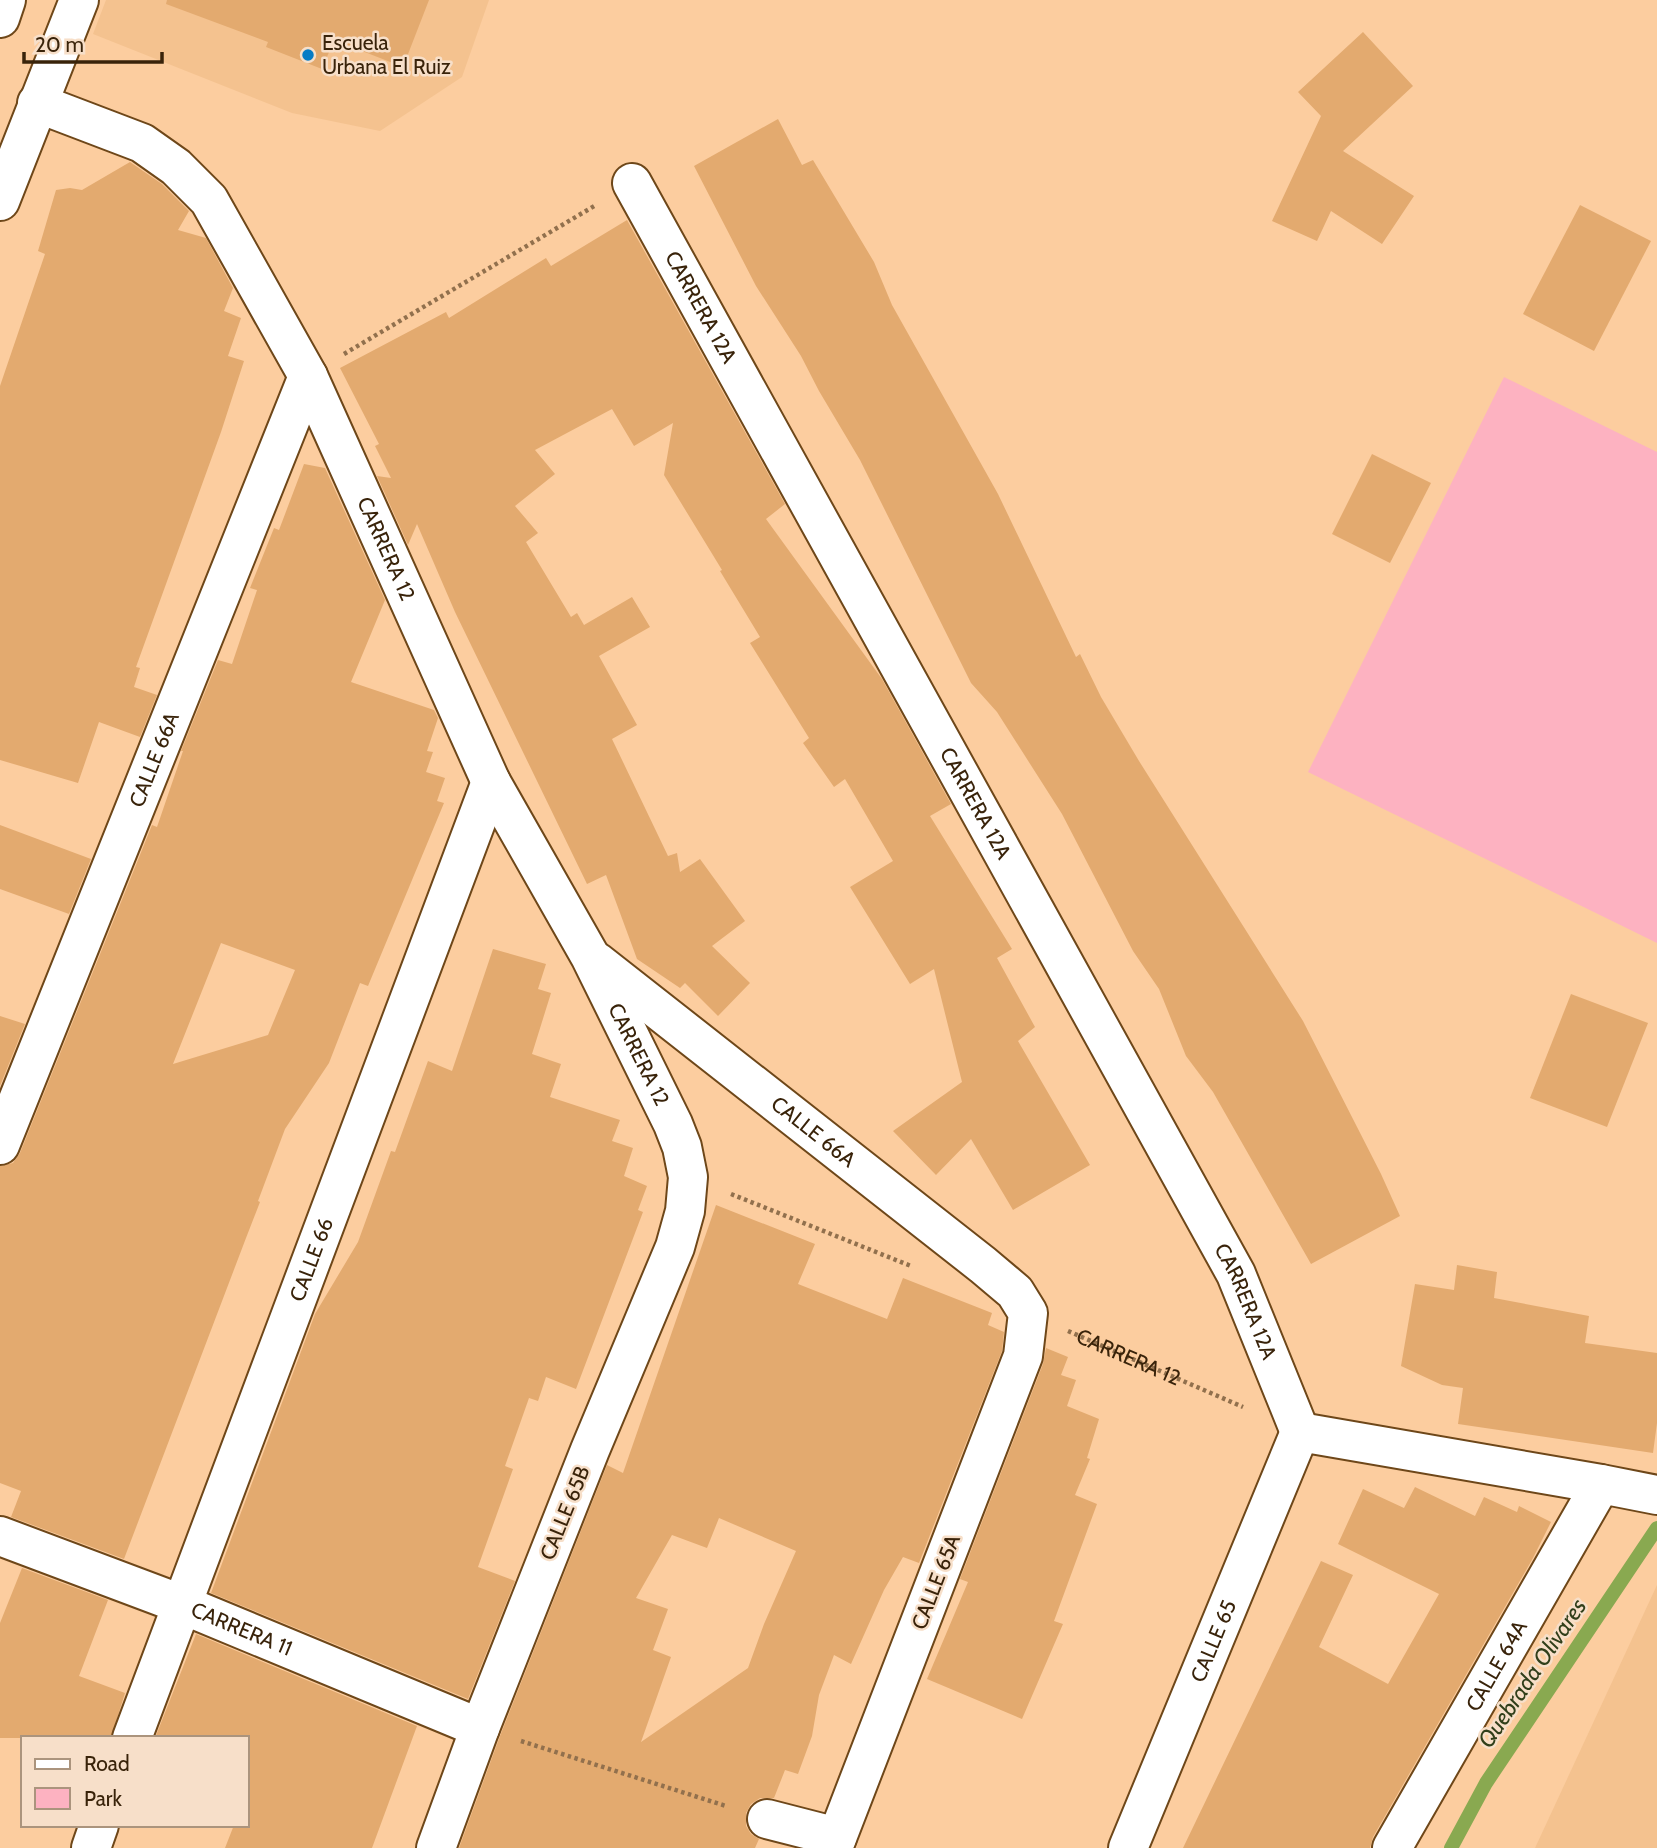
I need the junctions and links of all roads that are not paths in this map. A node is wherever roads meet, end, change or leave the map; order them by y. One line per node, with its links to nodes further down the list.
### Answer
1 (6, 0): 3 (street)
2 (79, 0): 4 (street)
3 (0, 18)
4 (37, 103): 5 (street); 7 (street); 8 (street, CARRERA 12)
5 (0, 111)
6 (632, 183): 14 (street, CARRERA 12A)
7 (0, 201)
8 (308, 376): 9 (street, CARRERA 12); 11 (street, CALLE 66A)
9 (491, 782): 10 (street, CARRERA 12); 18 (street, CALLE 66)
10 (590, 956): 12 (street, CARRERA 12); 13 (street, CALLE 66A)
11 (0, 1144)
12 (688, 1177): 19 (street, CALLE 65B)
13 (1028, 1313): 23 (street, CALLE 65A)
14 (1300, 1432): 15 (street); 26 (street, CALLE 65)
15 (1601, 1484): 16 (street); 27 (street, CALLE 64A)
16 (1653, 1494)
17 (0, 1536): 18 (street, CARRERA 11)
18 (181, 1604): 19 (street, CARRERA 11); 20 (street, CALLE 66)
19 (480, 1728): 25 (street, CALLE 65B)
20 (133, 1736)
21 (767, 1819): 23 (street)
22 (98, 1827): 24 (street)
23 (835, 1843)
24 (91, 1848)
25 (436, 1848)
26 (1128, 1848)
27 (1392, 1848)

